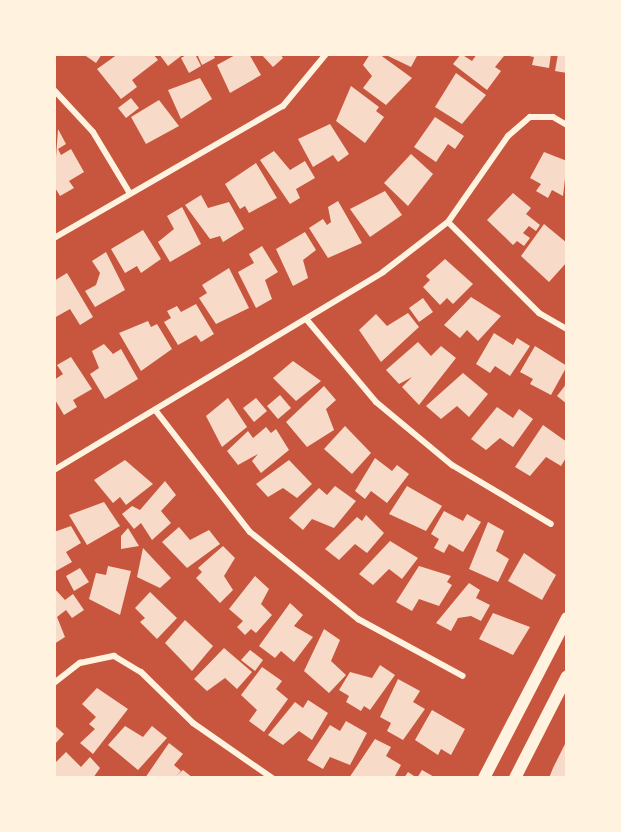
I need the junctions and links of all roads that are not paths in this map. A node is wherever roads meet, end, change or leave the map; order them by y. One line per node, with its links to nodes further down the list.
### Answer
1 (326, 54): 4 (street)
2 (54, 90): 4 (street)
3 (567, 125): 5 (street)
4 (129, 192): 6 (street)
5 (448, 222): 7 (street); 8 (street)
6 (54, 238)
7 (307, 320): 9 (street); 11 (street)
8 (567, 329)
9 (156, 411): 10 (street); 13 (street)
10 (54, 470)
11 (551, 524)
12 (567, 618): 17 (main road)
13 (463, 676)
14 (567, 676): 18 (main road)
15 (54, 683): 16 (street)
16 (272, 778)
17 (484, 778)
18 (515, 778)

